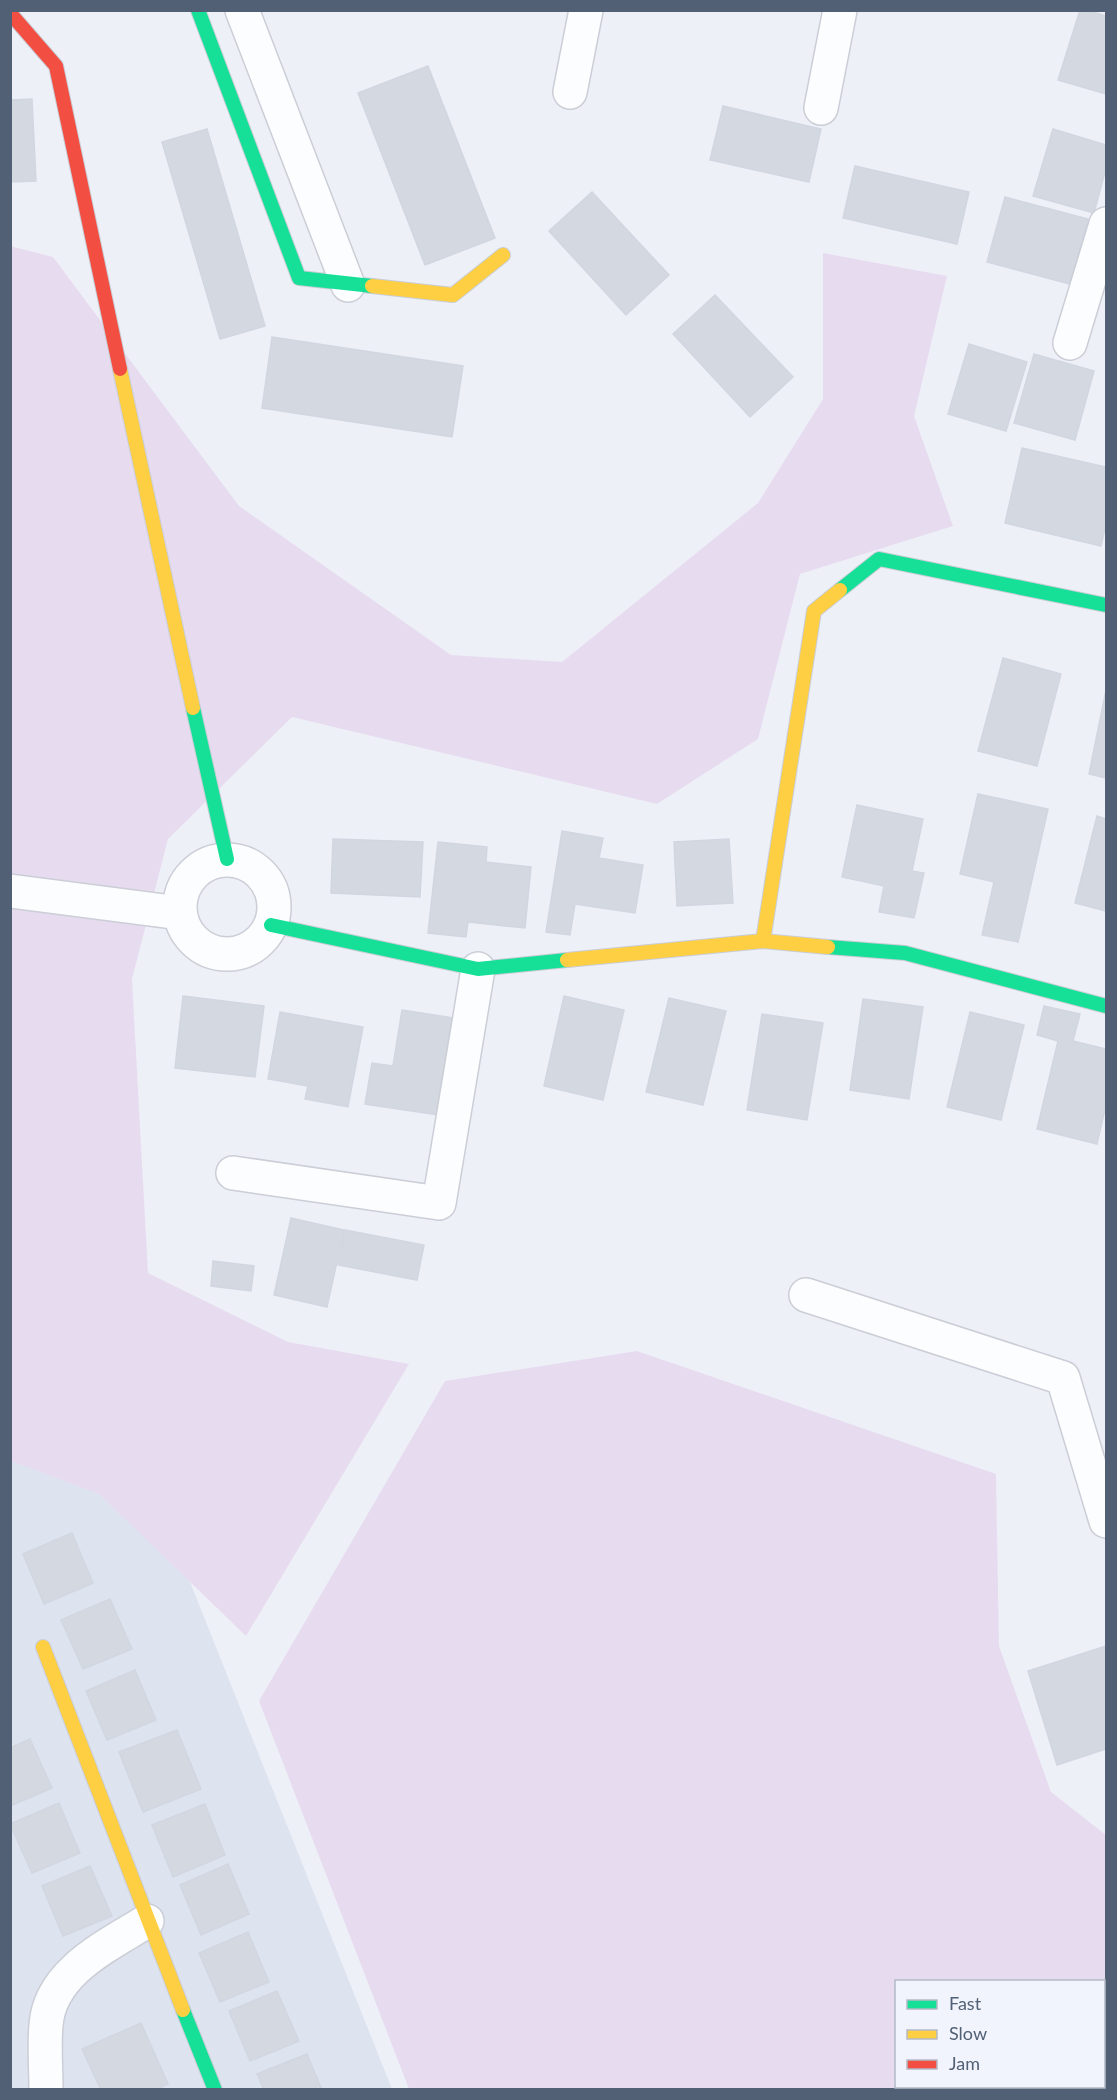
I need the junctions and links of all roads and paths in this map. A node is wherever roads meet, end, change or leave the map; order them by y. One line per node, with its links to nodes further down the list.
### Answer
1 (198, 10): 10 (street)
2 (242, 10): 10 (street)
3 (586, 10): 6 (street)
4 (840, 10): 7 (street)
5 (10, 13): 13 (street)
6 (570, 92)
7 (821, 108)
8 (1107, 224): 11 (street)
9 (503, 255): 10 (street)
10 (348, 285)
11 (1070, 343)
12 (1107, 605): 17 (street)
13 (226, 859): 15 (street); 16 (street)
14 (10, 891): 15 (street)
15 (180, 913): 16 (street)
16 (271, 925): 18 (street)
17 (764, 941): 18 (street); 19 (street)
18 (478, 969): 20 (street)
19 (1107, 1006)
20 (233, 1173)
21 (806, 1295): 22 (street)
22 (1107, 1521)
23 (43, 1647): 24 (street)
24 (147, 1921): 25 (street); 26 (street)
25 (46, 2090)
26 (215, 2090)

